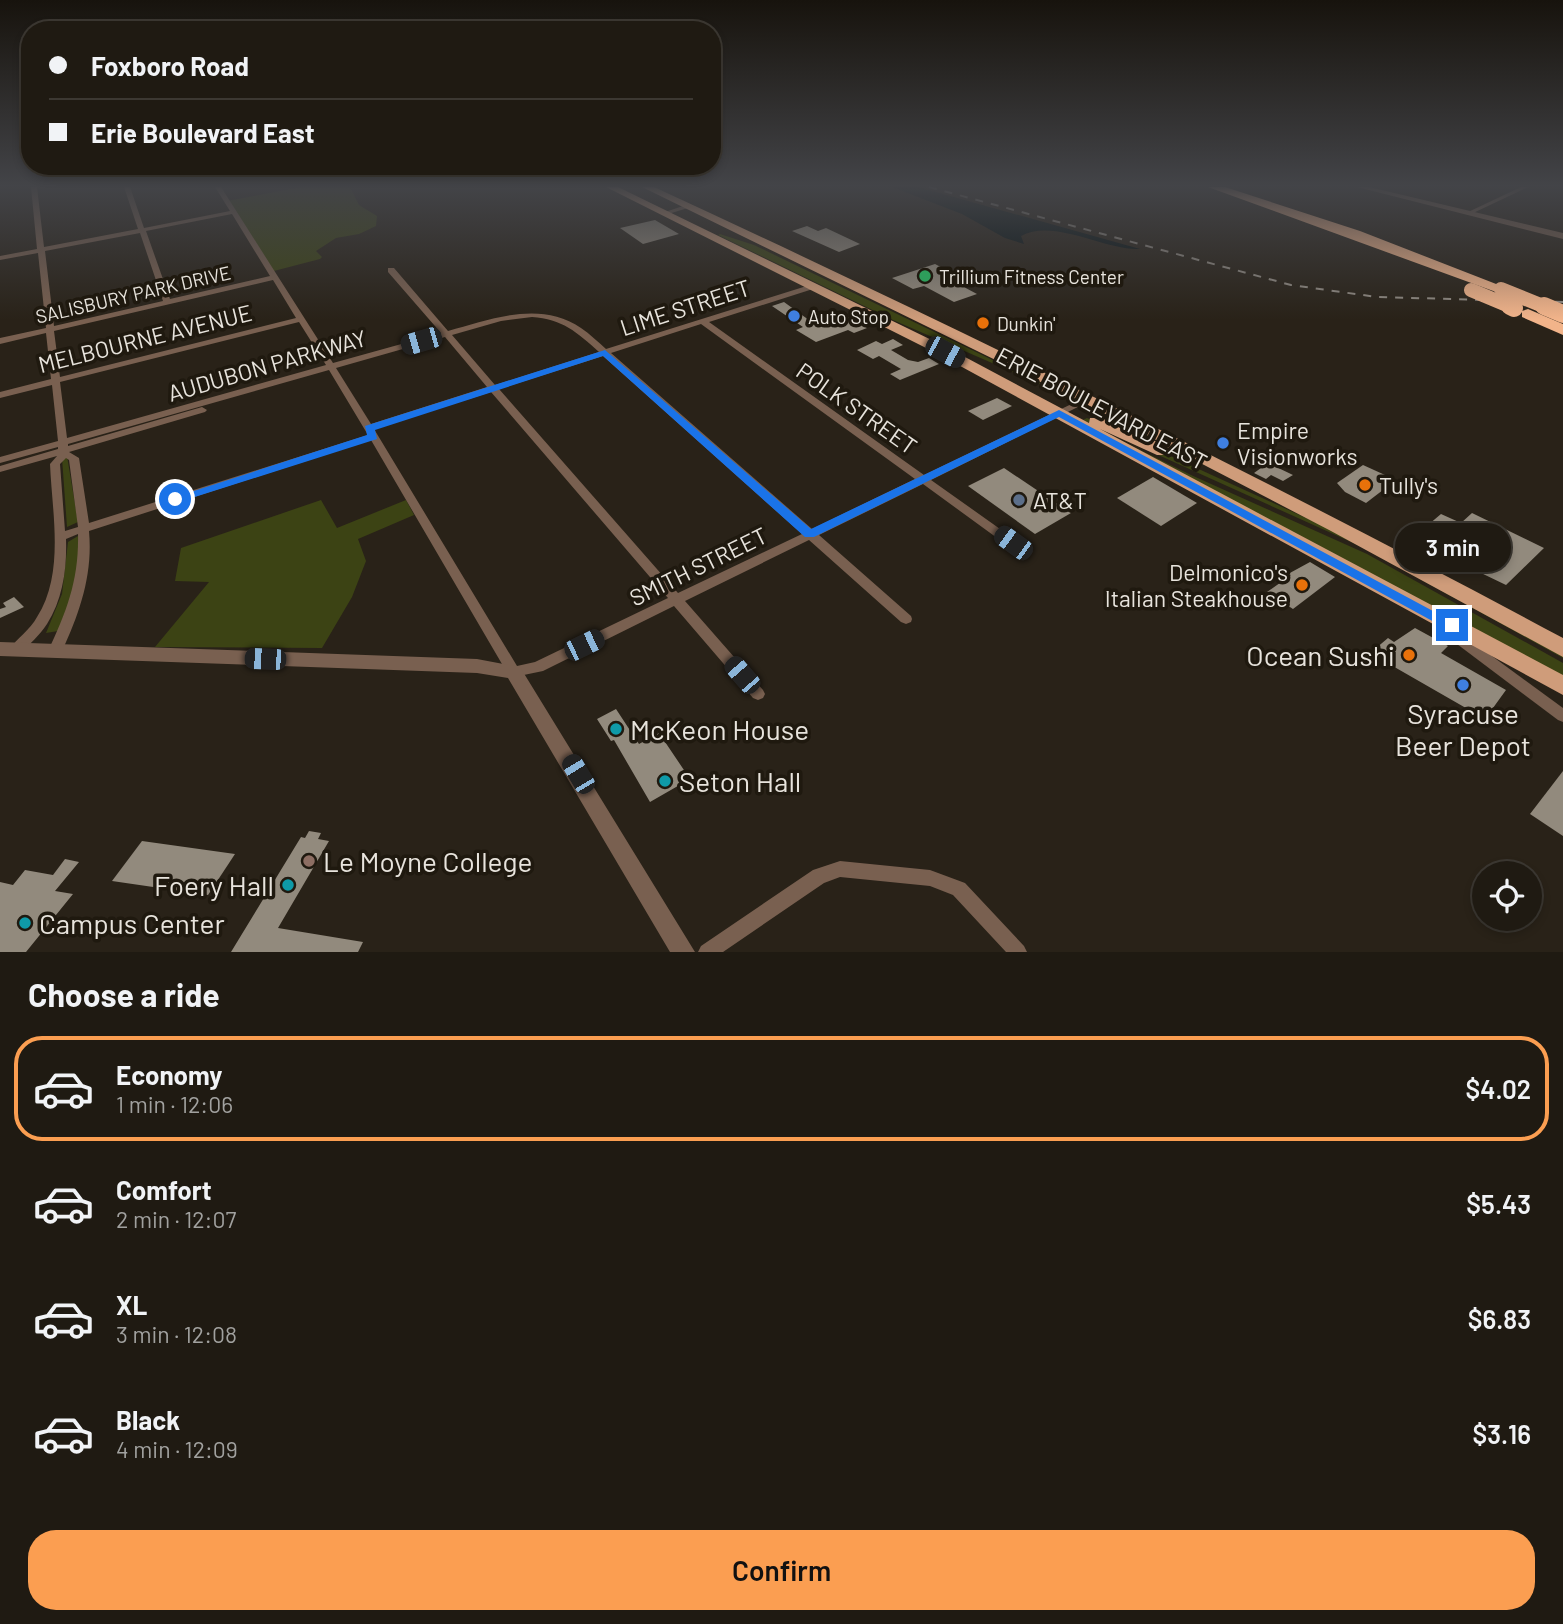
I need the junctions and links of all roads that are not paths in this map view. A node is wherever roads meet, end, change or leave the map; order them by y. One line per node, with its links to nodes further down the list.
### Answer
1 (38, 231): 11 (street)
2 (134, 231): 11 (street)
3 (142, 231): 16 (street)
4 (245, 231): 14 (street)
5 (715, 231): 15 (main road, ERIE BOULEVARD EAST)
6 (743, 231): 29 (main road, ERIE BOULEVARD EAST)
7 (1324, 231): 21 (highway, bridge)
8 (1342, 231): 17 (highway, bridge)
9 (1544, 231): 10 (street)
10 (1563, 236)
11 (40, 250): 12 (street); 20 (street)
12 (0, 258)
13 (391, 270): 22 (street)
14 (273, 278): 16 (street, SALISBURY PARK DRIVE); 18 (street)
15 (813, 286): 19 (street, LIME STREET); 29 (main road, ERIE BOULEVARD EAST)
16 (167, 302): 20 (street, SALISBURY PARK DRIVE)
17 (1559, 316)
18 (300, 319): 25 (street); 26 (street, MELBOURNE AVENUE)
19 (702, 321): 24 (street, LIME STREET); 34 (street, POLK STREET)
20 (49, 330): 23 (street, SALISBURY PARK DRIVE); 26 (street)
21 (1563, 330)
22 (449, 336): 24 (street, AUDUBON PARKWAY); 25 (street, AUDUBON PARKWAY); 27 (street)
23 (0, 341)
24 (605, 353): 27 (street, LIME STREET); 36 (street)
25 (331, 370): 30 (street); 31 (street, AUDUBON PARKWAY)
26 (54, 381): 28 (street, MELBOURNE AVENUE); 31 (street)
27 (494, 389): 30 (street, LIME STREET); 39 (street)
28 (0, 395)
29 (1072, 406): 34 (street, SMITH STREET); 40 (main road, ERIE BOULEVARD EAST); 42 (main road, ERIE BOULEVARD EAST)
30 (371, 432): 35 (street, LIME STREET); 45 (street)
31 (63, 449): 32 (street, AUDUBON PARKWAY); 33 (street, AUDUBON PARKWAY); 35 (street); 37 (street)
32 (0, 460)
33 (0, 469)
34 (923, 479): 36 (street, SMITH STREET); 38 (street, POLK STREET)
35 (85, 528): 37 (street, LIME STREET); 44 (street)
36 (810, 534): 39 (street, SMITH STREET); 41 (street)
37 (61, 536): 43 (street)
38 (1023, 551)
39 (677, 599): 45 (street, SMITH STREET); 47 (street)
40 (1408, 601): 46 (main road, ERIE BOULEVARD EAST); 48 (street)
41 (906, 619)
42 (1563, 648)
43 (8, 649): 44 (street)
44 (55, 651): 45 (street)
45 (514, 672): 49 (street)
46 (1563, 686)
47 (758, 694)
48 (1563, 716)
49 (683, 952)
50 (707, 952): 51 (street)
51 (1018, 952)

